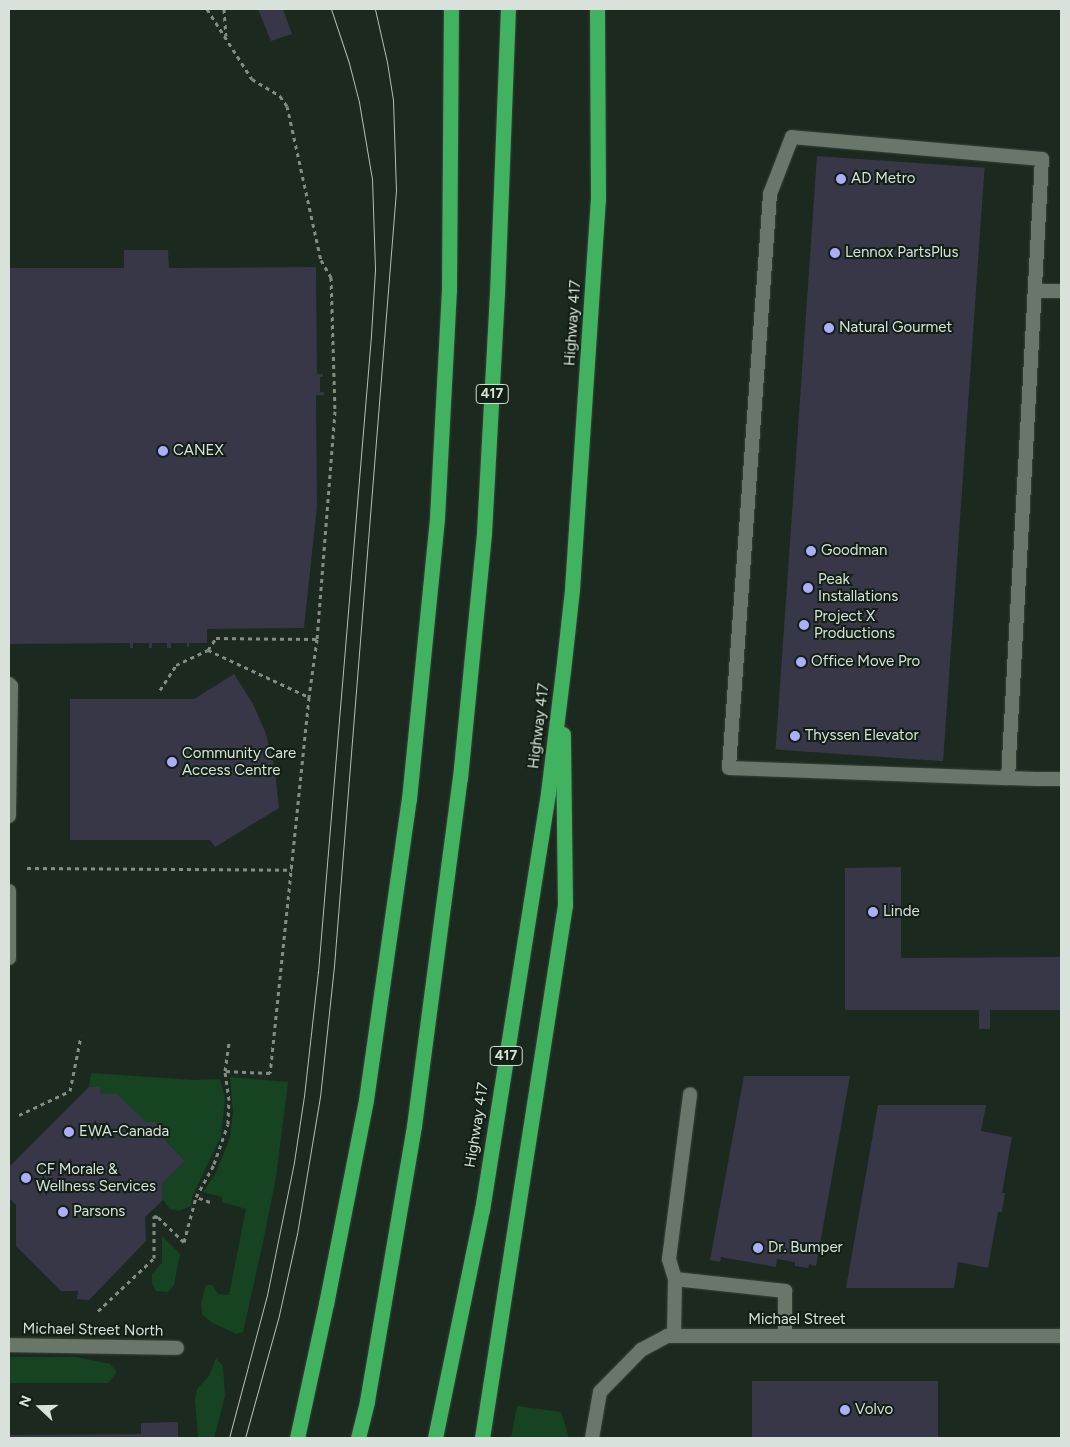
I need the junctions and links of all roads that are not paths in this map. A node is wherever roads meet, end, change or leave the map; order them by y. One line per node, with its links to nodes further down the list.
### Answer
1 (451, 9): 20 (highway)
2 (508, 9): 21 (highway, 417)
3 (597, 9): 6 (highway, Highway 417 / 417)
4 (1035, 291): 5 (street); 8 (street); 8 (street)
5 (1061, 291)
6 (563, 671): 22 (highway, Highway 417 / 417); 23 (highway)
7 (9, 684): 10 (street)
8 (1008, 778): 9 (street)
9 (1061, 779)
10 (9, 816)
11 (9, 891): 12 (street)
12 (9, 958)
13 (690, 1094): 14 (street)
14 (675, 1279): 15 (street); 16 (street)
15 (674, 1336): 16 (street, Michael Street); 24 (street, Michael Street)
16 (785, 1336): 17 (street, Michael Street)
17 (1061, 1336)
18 (9, 1345): 19 (street, Michael Street North)
19 (177, 1348)
20 (297, 1438)
21 (358, 1438)
22 (434, 1438)
23 (482, 1438)
24 (592, 1438)

